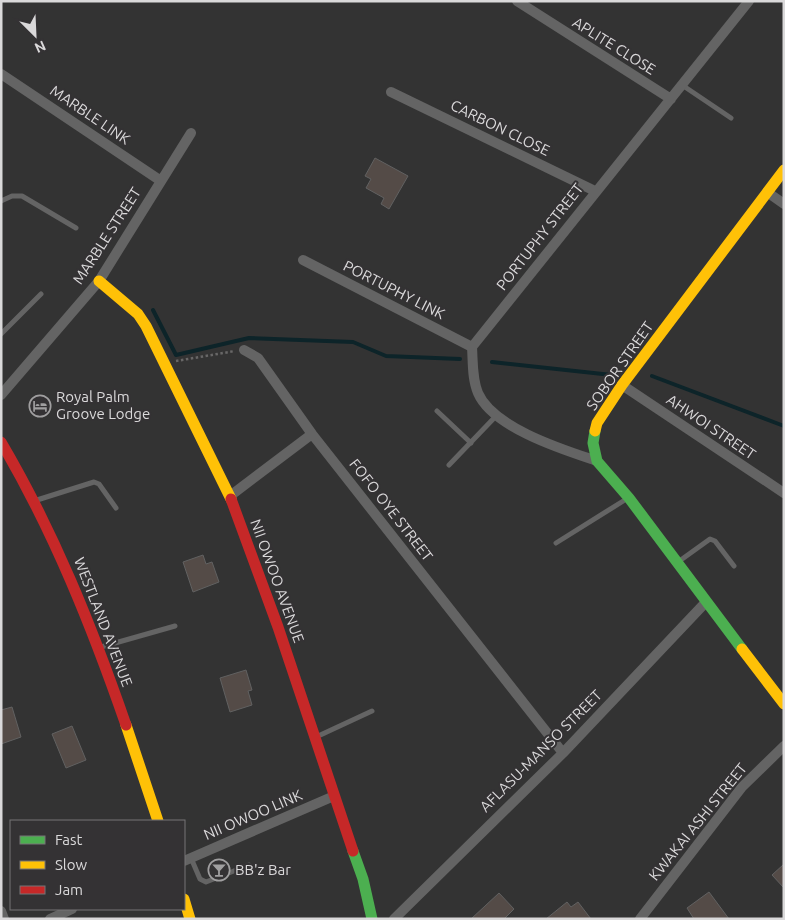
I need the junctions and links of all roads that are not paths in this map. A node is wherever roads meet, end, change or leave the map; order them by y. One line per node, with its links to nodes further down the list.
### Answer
1 (517, 1): 6 (street, APLITE CLOSE)
2 (749, 1): 4 (street, PORTUPHY STREET)
3 (1, 74): 10 (street, MARBLE LINK)
4 (682, 85): 6 (street, PORTUPHY STREET); 7 (lane)
5 (391, 92): 11 (street, CARBON CLOSE)
6 (670, 99): 11 (street, PORTUPHY STREET)
7 (731, 118)
8 (191, 133): 10 (street, MARBLE STREET)
9 (784, 170): 12 (street, SOBOR STREET)
10 (161, 181): 17 (street, MARBLE STREET)
11 (595, 191): 20 (street, PORTUPHY STREET)
12 (767, 192): 14 (street); 22 (street, SOBOR STREET)
13 (1, 201): 15 (lane)
14 (784, 204)
15 (76, 228)
16 (303, 260): 20 (street, PORTUPHY LINK)
17 (99, 281): 23 (street, MARBLE STREET); 32 (street, NII OWOO AVENUE)
18 (41, 294): 19 (lane)
19 (1, 334)
20 (472, 347): 25 (street)
21 (244, 350): 26 (street, FOFO OYE STREET)
22 (622, 385): 29 (street, SOBOR STREET); 31 (street, AHWOI STREET)
23 (1, 395)
24 (437, 411): 28 (lane)
25 (498, 415): 28 (lane); 29 (street)
26 (312, 434): 32 (street); 46 (street, FOFO OYE STREET)
27 (1, 442): 34 (street, WESTLAND AVENUE)
28 (471, 442): 30 (lane)
29 (597, 461): 33 (street)
30 (449, 465)
31 (784, 493)
32 (230, 496): 44 (street, NII OWOO AVENUE)
33 (629, 498): 36 (lane); 37 (street)
34 (36, 501): 35 (lane); 41 (street, WESTLAND AVENUE)
35 (116, 508)
36 (556, 543)
37 (677, 563): 38 (lane); 39 (street)
38 (734, 566)
39 (706, 602): 42 (street); 46 (street, AFLASU-MANSO STREET)
40 (175, 626): 41 (lane)
41 (99, 647): 48 (street, WESTLAND AVENUE)
42 (784, 704)
43 (372, 711): 44 (lane)
44 (315, 737): 47 (street, NII OWOO AVENUE)
45 (784, 746): 59 (street, KWAKAI ASHI STREET)
46 (563, 753): 58 (street, AFLASU-MANSO STREET)
47 (334, 796): 49 (street, NII OWOO LINK); 57 (street, NII OWOO AVENUE)
48 (158, 820)
49 (187, 859): 50 (lane)
50 (249, 864)
51 (185, 902): 56 (street)
52 (70, 910): 55 (street)
53 (1, 911): 54 (street)
54 (4, 919)
55 (50, 919)
56 (190, 919)
57 (372, 919)
58 (394, 919)
59 (640, 919)

